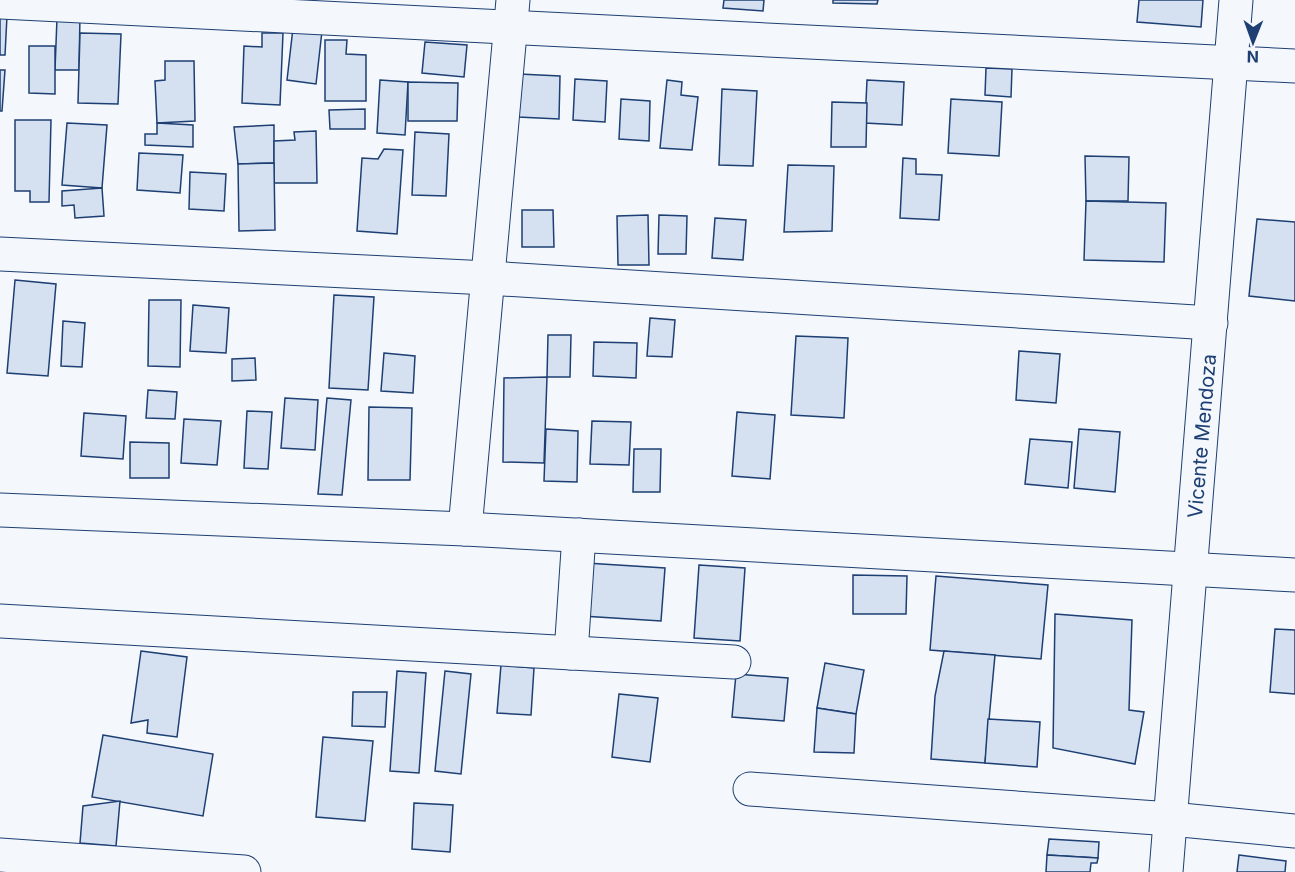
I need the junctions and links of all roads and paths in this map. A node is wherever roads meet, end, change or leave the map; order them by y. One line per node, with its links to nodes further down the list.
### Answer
1 (1236, 0): 4 (street, Vicente Mendoza)
2 (0, 2): 3 (street)
3 (512, 14): 4 (street); 7 (street)
4 (1231, 63): 5 (street); 8 (street, Vicente Mendoza)
5 (1295, 66)
6 (0, 254): 7 (street)
7 (488, 278): 8 (street); 10 (street)
8 (1211, 322): 12 (street, Vicente Mendoza)
9 (0, 510): 10 (street)
10 (465, 529): 11 (street)
11 (579, 535): 12 (street); 15 (street)
12 (1191, 568): 13 (street); 18 (street, Vicente Mendoza)
13 (1295, 575)
14 (0, 621): 15 (street)
15 (571, 653): 16 (street)
16 (734, 662)
17 (750, 789): 18 (street)
18 (1171, 819): 19 (street); 22 (street, Vicente Mendoza)
19 (1295, 831)
20 (0, 855): 21 (street)
21 (244, 872)
22 (1166, 872)

